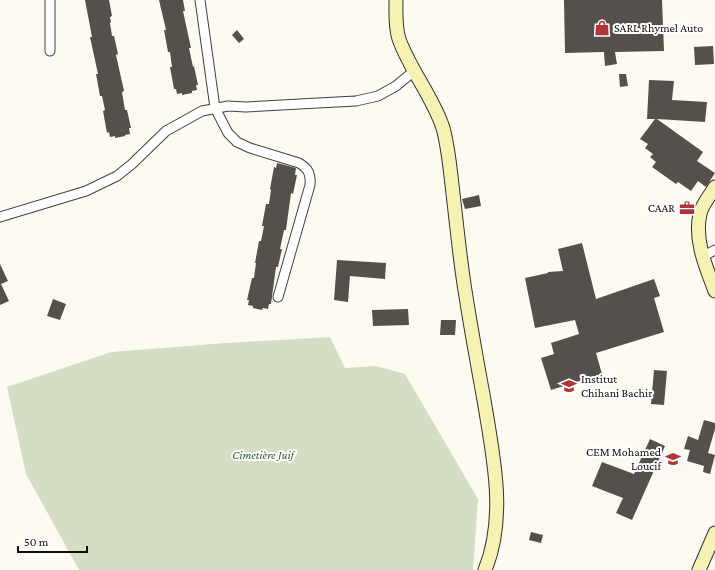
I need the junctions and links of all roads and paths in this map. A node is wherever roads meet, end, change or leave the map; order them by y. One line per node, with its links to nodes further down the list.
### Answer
1 (50, 0): 4 (street)
2 (200, 0): 6 (street)
3 (396, 0): 5 (main road)
4 (50, 51)
5 (414, 71): 6 (street); 15 (main road)
6 (215, 108): 8 (street); 12 (street)
7 (715, 187): 10 (main road)
8 (0, 217)
9 (715, 250): 10 (street)
10 (702, 257): 11 (main road)
11 (715, 290)
12 (278, 297)
13 (715, 533): 14 (main road)
14 (712, 546): 16 (main road)
15 (485, 570)
16 (699, 570)

